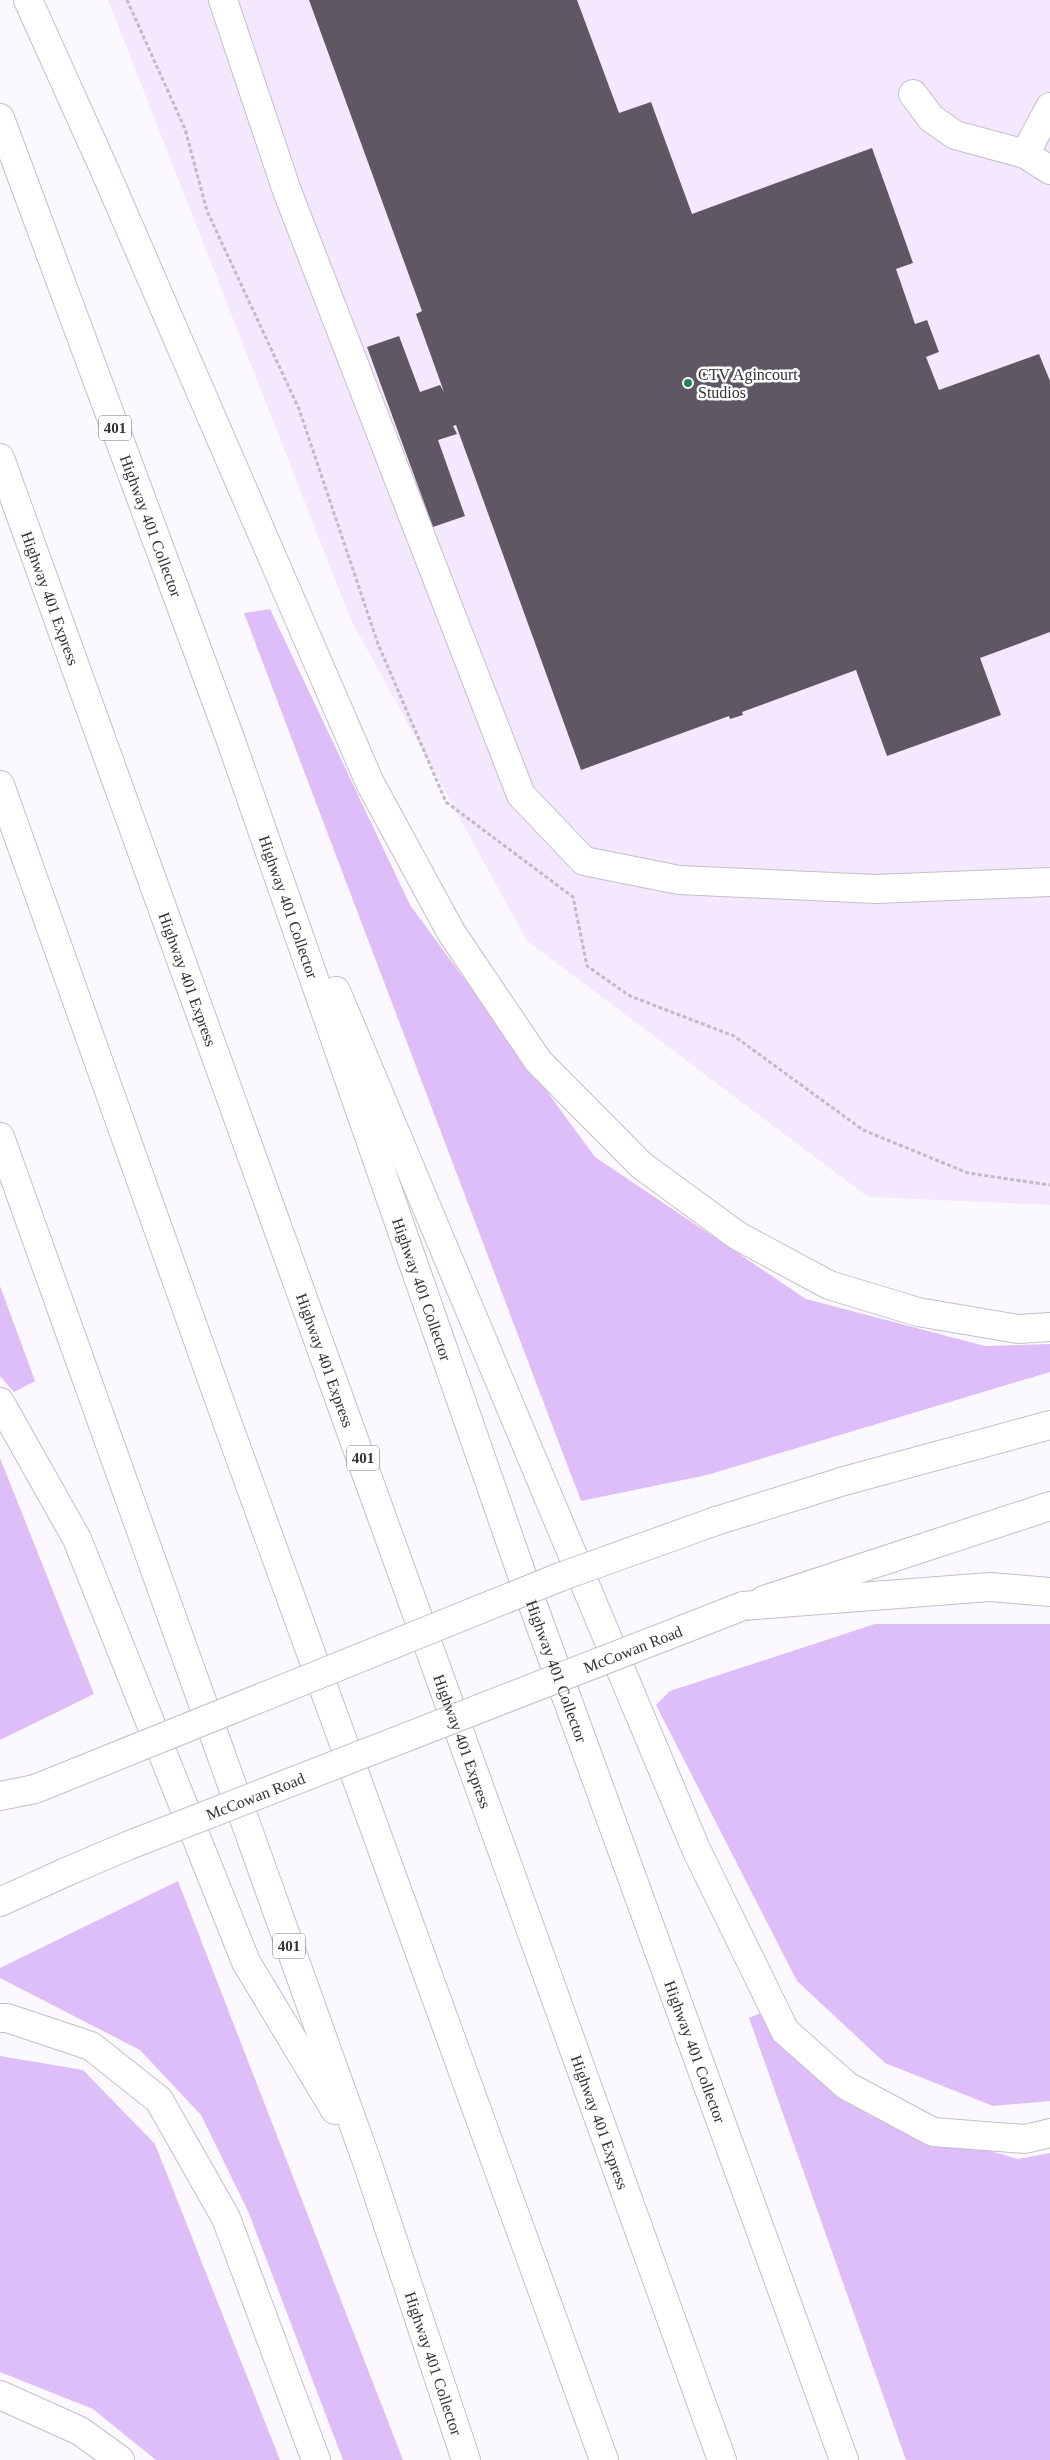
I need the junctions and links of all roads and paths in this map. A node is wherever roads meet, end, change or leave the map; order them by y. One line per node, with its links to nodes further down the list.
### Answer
1 (28, 0): 13 (main road)
2 (223, 0): 11 (main road)
3 (913, 94): 6 (main road)
4 (1050, 107): 6 (main road)
5 (0, 118): 9 (main road, Highway 401 Collector / 401)
6 (1025, 154): 7 (main road)
7 (1050, 170)
8 (0, 458): 31 (main road, Highway 401 Express / 401)
9 (230, 738): 24 (main road); 32 (main road, Highway 401 Collector / 401)
10 (0, 785): 30 (main road)
11 (1050, 882)
12 (0, 1137): 25 (main road, Highway 401 Collector / 401)
13 (1050, 1326)
14 (0, 1402): 25 (main road)
15 (1050, 1425): 19 (main road, bridge)
16 (1050, 1506): 18 (main road, McCowan Road)
17 (1050, 1592): 18 (main road)
18 (743, 1606): 22 (main road, McCowan Road, bridge)
19 (35, 1789): 20 (main road); 21 (main road)
20 (0, 1796)
21 (0, 1805)
22 (0, 1902)
23 (0, 2018): 28 (main road)
24 (1050, 2133)
25 (367, 2162): 29 (main road, Highway 401 Collector / 401)
26 (0, 2395): 27 (main road)
27 (120, 2460)
28 (316, 2460)
29 (466, 2460)
30 (604, 2460)
31 (722, 2460)
32 (844, 2460)

